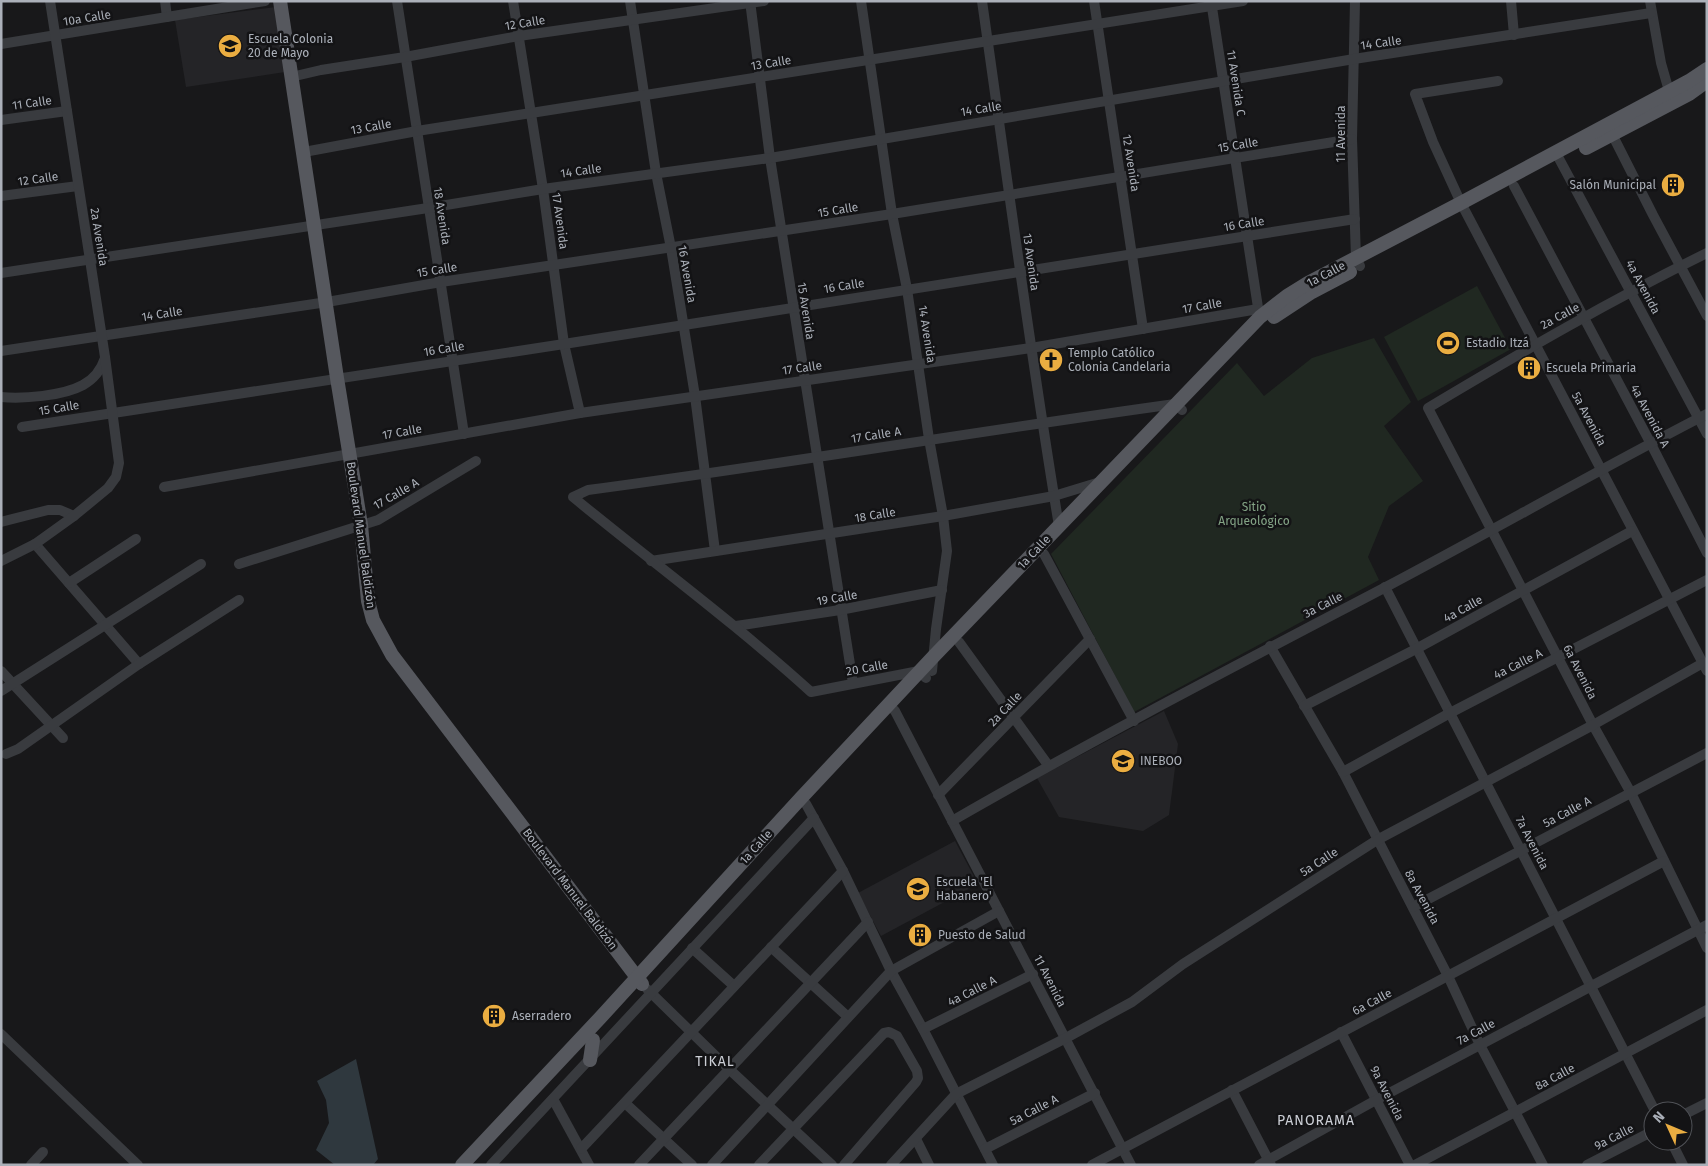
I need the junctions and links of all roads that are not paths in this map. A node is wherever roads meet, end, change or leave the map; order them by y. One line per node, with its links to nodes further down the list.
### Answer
1 (50, 1): 23 (street, 2a Avenida)
2 (165, 1): 19 (street)
3 (265, 1): 19 (street, 10a Calle)
4 (280, 1): 31 (main road, Boulevard Manuel Baldizón)
5 (397, 1): 27 (street, 18 Avenida)
6 (514, 1): 24 (street, 17 Avenida)
7 (630, 1): 20 (street, 16 Avenida)
8 (764, 1): 16 (street, 12 Calle)
9 (861, 1): 29 (street, 14 Avenida)
10 (982, 1): 25 (street, 13 Avenida)
11 (1094, 1): 21 (street, 12 Avenida)
12 (1243, 1): 17 (street, 13 Calle)
13 (1355, 1): 28 (street, 11 Avenida)
14 (1511, 1): 22 (street)
15 (1650, 1): 18 (street)
16 (750, 2): 20 (street, 12 Calle); 32 (street, 15 Avenida)
17 (1211, 4): 21 (street, 13 Calle); 34 (street, 11 Avenida C)
18 (1652, 13): 22 (street, 14 Calle); 36 (street)
19 (167, 17): 23 (street, 10a Calle)
20 (633, 21): 24 (street, 12 Calle); 37 (street, 16 Avenida)
21 (1097, 24): 25 (street, 13 Calle); 38 (street, 12 Avenida)
22 (1514, 35): 28 (street, 14 Calle)
23 (56, 36): 26 (street, 10a Calle); 39 (street, 2a Avenida)
24 (519, 36): 27 (street, 12 Calle); 40 (street, 17 Avenida)
25 (988, 42): 29 (street, 13 Calle); 42 (street, 13 Avenida)
26 (1, 44)
27 (405, 57): 31 (street, 12 Calle); 43 (street, 18 Avenida)
28 (1354, 59): 34 (street, 14 Calle); 46 (street, 11 Avenida)
29 (870, 60): 32 (street, 13 Calle); 45 (street, 14 Avenida)
30 (1707, 70): 36 (main road, 1a Calle)
31 (291, 77): 47 (main road, Boulevard Manuel Baldizón)
32 (760, 78): 37 (street, 13 Calle); 49 (street, 15 Avenida)
33 (1498, 80): 59 (street, 5a Avenida)
34 (1223, 81): 38 (street, 14 Calle); 50 (street, 11 Avenida C)
35 (1707, 81): 44 (main road, 1a Calle)
36 (1669, 91): 48 (main road, 1a Calle)
37 (644, 96): 40 (street, 13 Calle); 51 (street, 16 Avenida)
38 (1108, 100): 42 (street, 14 Calle); 52 (street, 12 Avenida)
39 (67, 111): 41 (street, 11 Calle); 53 (street, 2a Avenida)
40 (531, 114): 43 (street, 13 Calle); 55 (street, 17 Avenida)
41 (1, 120)
42 (999, 120): 45 (street, 14 Calle); 56 (street, 13 Avenida)
43 (417, 131): 47 (street, 13 Calle); 58 (street, 18 Avenida)
44 (1612, 134): 48 (main road, 1a Calle); 71 (street)
45 (882, 138): 49 (street, 14 Calle); 60 (street, 14 Avenida)
46 (1352, 139): 50 (street, 15 Calle); 61 (street, 11 Avenida)
47 (304, 152): 62 (main road, Boulevard Manuel Baldizón)
48 (1559, 157): 54 (main road, 1a Calle); 59 (main road, 1a Calle); 76 (street, 4a Avenida)
49 (770, 158): 51 (street, 14 Calle); 63 (street, 15 Avenida)
50 (1235, 158): 52 (street, 15 Calle); 64 (street, 11 Avenida C)
51 (656, 173): 55 (street, 14 Calle); 65 (street, 16 Avenida)
52 (1120, 176): 56 (street, 15 Calle); 67 (street, 12 Avenida)
53 (78, 186): 57 (street, 12 Calle); 68 (street, 2a Avenida)
54 (1514, 186): 59 (main road, 1a Calle); 81 (street, 4a Avenida A)
55 (543, 189): 58 (street, 14 Calle); 70 (street, 17 Avenida)
56 (1010, 194): 60 (street, 15 Calle); 72 (street, 13 Avenida)
57 (1, 196)
58 (428, 208): 62 (street, 14 Calle); 74 (street, 18 Avenida)
59 (1463, 208): 69 (main road, 1a Calle); 87 (street, 5a Avenida)
60 (892, 214): 63 (street, 15 Calle); 75 (street, 14 Avenida)
61 (1355, 219): 64 (street, 16 Calle); 69 (street, 11 Avenida)
62 (314, 224): 68 (street); 77 (main road, Boulevard Manuel Baldizón)
63 (782, 231): 65 (street, 15 Calle); 78 (street, 15 Avenida)
64 (1247, 236): 67 (street, 16 Calle); 79 (street, 11 Avenida C)
65 (671, 248): 70 (street, 15 Calle); 82 (street, 16 Avenida)
66 (1707, 253): 71 (street, 2a Calle)
67 (1132, 254): 72 (street, 16 Calle); 83 (street, 12 Avenida)
68 (90, 260): 73 (street); 85 (street, 2a Avenida)
69 (1358, 262): 79 (main road, 1a Calle); 84 (main road, 1a Calle)
70 (554, 266): 74 (street, 15 Calle); 86 (street, 17 Avenida)
71 (1680, 266): 76 (street, 2a Calle); 80 (street)
72 (1019, 272): 75 (street, 16 Calle); 88 (street, 13 Avenida)
73 (1, 273)
74 (441, 282): 77 (street, 15 Calle); 91 (street, 18 Avenida)
75 (907, 289): 78 (street, 16 Calle); 92 (street, 14 Avenida)
76 (1631, 291): 81 (street, 2a Calle); 101 (street, 4a Avenida)
77 (327, 302): 85 (street, 14 Calle); 93 (main road, Boulevard Manuel Baldizón)
78 (793, 307): 82 (street, 16 Calle); 94 (street, 15 Avenida)
79 (1259, 313): 83 (street, 17 Calle); 84 (main road, 1a Calle)
80 (1707, 316)
81 (1583, 318): 87 (street, 2a Calle); 107 (street, 4a Avenida A)
82 (683, 325): 86 (street, 16 Calle); 96 (street, 16 Avenida)
83 (1143, 330): 88 (street, 17 Calle)
84 (1250, 332): 97 (main road, 1a Calle)
85 (102, 335): 89 (street, 14 Calle); 90 (street, 2a Avenida)
86 (564, 344): 91 (street, 16 Calle); 100 (street, 17 Avenida)
87 (1535, 344): 98 (street, 2a Calle); 111 (street, 5a Avenida)
88 (1031, 348): 92 (street, 17 Calle); 102 (street, 13 Avenida)
89 (1, 351)
90 (105, 357): 95 (street); 99 (street, 2a Avenida)
91 (453, 360): 93 (street, 16 Calle); 104 (street, 18 Avenida)
92 (919, 365): 94 (street, 17 Calle); 106 (street, 14 Avenida)
93 (337, 378): 99 (street, 15 Calle); 108 (main road, Boulevard Manuel Baldizón)
94 (805, 380): 96 (street, 17 Calle); 109 (street, 15 Avenida)
95 (1, 396)
96 (695, 396): 100 (street, 17 Calle); 112 (street, 16 Avenida)
97 (1178, 407): 102 (street, 17 Calle A); 113 (main road, 1a Calle); 128 (main road, 1a Calle)
98 (1428, 408): 121 (street, 6a Avenida)
99 (113, 412): 103 (street, 15 Calle); 116 (street, 2a Avenida)
100 (580, 413): 104 (street, 17 Calle)
101 (1703, 416): 105 (street, 4a Avenida); 107 (street, 3a Calle)
102 (1043, 422): 106 (street, 17 Calle A); 115 (street, 13 Avenida)
103 (22, 427)
104 (464, 434): 108 (street, 17 Calle)
105 (1707, 434)
106 (930, 439): 109 (street, 17 Calle A); 117 (street, 14 Avenida)
107 (1651, 444): 111 (street, 3a Calle); 127 (street, 4a Avenida A)
108 (350, 454): 114 (street); 119 (main road, Boulevard Manuel Baldizón)
109 (817, 458): 112 (street, 17 Calle A); 123 (street, 15 Avenida)
110 (476, 461): 119 (street, 17 Calle A)
111 (1602, 470): 121 (street, 3a Calle); 122 (street, 5a Avenida)
112 (704, 475): 126 (street, 16 Avenida); 130 (street, 17 Calle A)
113 (1100, 482): 115 (street, 18 Calle); 120 (main road, 1a Calle)
114 (164, 487)
115 (1054, 496): 117 (street, 18 Calle); 120 (street, 13 Avenida)
116 (74, 516): 118 (street); 125 (street)
117 (944, 516): 123 (street, 18 Calle); 136 (street, 14 Avenida)
118 (1, 522)
119 (361, 525): 132 (street, 17 Calle A); 190 (main road, Boulevard Manuel Baldizón)
120 (1059, 526): 147 (main road, 1a Calle)
121 (1491, 530): 135 (street, 3a Calle); 137 (street, 6a Avenida)
122 (1632, 531): 137 (street, 4a Calle); 138 (street, 5a Avenida)
123 (830, 535): 126 (street, 18 Calle); 140 (street, 15 Avenida)
124 (136, 539): 134 (street)
125 (35, 544): 129 (street); 134 (street)
126 (715, 551): 130 (street, 18 Calle)
127 (1707, 553)
128 (1044, 554): 143 (street); 144 (main road, 1a Calle)
129 (1, 561)
130 (651, 561): 142 (street)
131 (201, 564): 141 (street)
132 (239, 564)
133 (1707, 580): 138 (street, 4a Calle A)
134 (69, 583): 141 (street)
135 (1385, 587): 145 (street, 3a Calle); 146 (street, 7a Avenida)
136 (942, 590): 140 (street, 19 Calle); 147 (street, 14 Avenida)
137 (1523, 590): 146 (street, 4a Calle); 148 (street, 6a Avenida)
138 (1669, 599): 148 (street, 4a Calle A); 150 (street, 5a Avenida)
139 (239, 600): 149 (street)
140 (840, 610): 142 (street, 19 Calle); 154 (street, 15 Avenida)
141 (106, 624): 149 (street); 153 (street)
142 (736, 626): 154 (street, 20 Calle)
143 (1090, 640): 159 (street, 2a Calle); 160 (street)
144 (959, 642): 152 (main road, 1a Calle); 159 (street)
145 (1270, 646): 156 (street, 8a Avenida); 160 (street, 3a Calle)
146 (1416, 649): 156 (street, 4a Calle); 158 (street, 7a Avenida)
147 (934, 656): 152 (main road, 1a Calle)
148 (1559, 657): 158 (street, 4a Calle A); 162 (street, 6a Avenida)
149 (139, 664): 161 (street)
150 (1705, 667): 162 (street, 5a Calle)
151 (1, 671): 153 (street)
152 (926, 673): 154 (street, 20 Calle); 157 (main road, 1a Calle)
153 (13, 683): 155 (street); 161 (street)
154 (852, 683)
155 (1, 691)
156 (1304, 706): 167 (street, 8a Avenida)
157 (892, 708): 170 (street, 11 Avenida); 171 (main road, 1a Calle)
158 (1450, 713): 167 (street, 4a Calle A); 168 (street, 7a Avenida)
159 (1014, 718): 166 (street); 170 (street, 2a Calle)
160 (1134, 721): 166 (street, 3a Calle)
161 (51, 725): 163 (street); 165 (street)
162 (1593, 726): 168 (street, 5a Calle); 169 (street, 6a Avenida)
163 (63, 738)
164 (1707, 753): 169 (street, 5a Calle A)
165 (6, 754)
166 (1048, 765): 173 (street, 3a Calle)
167 (1342, 772): 174 (street, 8a Avenida)
168 (1486, 782): 174 (street, 5a Calle); 175 (street, 7a Avenida)
169 (1631, 793): 175 (street, 5a Calle A); 176 (street, 6a Avenida)
170 (938, 795): 173 (street, 11 Avenida)
171 (804, 801): 172 (street); 190 (main road, 1a Calle)
172 (814, 818): 177 (street); 184 (street, 1a Calle)
173 (952, 821): 179 (street, 11 Avenida)
174 (1378, 840): 178 (street, 8a Avenida); 200 (street, 5a Calle)
175 (1522, 850): 178 (street, 5a Calle A); 180 (street, 7a Avenida)
176 (1664, 861): 180 (street, 6a Calle); 182 (street, 6a Avenida)
177 (843, 871): 181 (street); 183 (street)
178 (1413, 908): 188 (street, 8a Avenida)
179 (999, 911): 186 (street); 187 (street, 11 Avenida)
180 (1555, 918): 188 (street, 6a Calle); 192 (street, 7a Avenida)
181 (868, 922): 186 (street); 189 (street)
182 (1702, 927): 185 (street, 6a Avenida); 192 (street, 7a Calle)
183 (771, 946): 189 (street); 191 (street)
184 (692, 948): 190 (street, 1a Calle); 191 (street)
185 (1707, 948)
186 (891, 971): 194 (street); 196 (street)
187 (1033, 974): 196 (street, 4a Calle A); 200 (street, 11 Avenida)
188 (1448, 976): 197 (street, 6a Calle); 202 (street, 8a Avenida)
189 (810, 983): 194 (street); 205 (street)
190 (643, 984): 195 (main road, 1a Calle); 198 (street); 204 (street, 1a Calle)
191 (734, 986): 198 (street)
192 (1591, 986): 202 (street, 7a Calle); 203 (street, 7a Avenida)
193 (1707, 1010): 203 (street, 8a Calle)
194 (848, 1017): 214 (street)
195 (603, 1021): 201 (main road, 1a Calle); 218 (main road, 1a Calle)
196 (923, 1029): 208 (street)
197 (1341, 1032): 206 (street, 6a Calle); 210 (street, 9a Avenida)
198 (691, 1033): 205 (street); 212 (street)
199 (1, 1034): 229 (street)
200 (1066, 1038): 207 (street, 11 Avenida); 208 (street, 5a Calle)
201 (593, 1040): 204 (main road); 218 (main road, 1a Calle)
202 (1480, 1045): 210 (street, 7a Calle); 216 (street, 8a Avenida)
203 (1626, 1053): 211 (street, 7a Avenida); 216 (street, 8a Calle)
204 (590, 1060): 209 (street, 1a Calle)
205 (729, 1069): 214 (street); 220 (street)
206 (1232, 1090): 222 (street, 6a Calle); 227 (street)
207 (1095, 1093): 222 (street, 11 Avenida); 224 (street, 5a Calle A)
208 (956, 1094): 221 (street); 224 (street)
209 (553, 1099): 223 (street); 232 (street, 1a Calle)
210 (1376, 1100): 227 (street, 7a Calle); 245 (street, 9a Avenida)
211 (1650, 1101)
212 (625, 1103): 220 (street); 223 (street)
213 (1707, 1103): 215 (street)
214 (768, 1105): 217 (street); 236 (street)
215 (1693, 1110)
216 (1515, 1112): 246 (street, 8a Calle); 247 (street, 8a Avenida)
217 (794, 1128): 237 (street); 238 (street); 239 (street)
218 (499, 1132): 230 (main road, 1a Calle); 231 (main road, 1a Calle)
219 (1643, 1136): 248 (street, 9a Calle)
220 (663, 1139): 234 (street); 235 (street)
221 (916, 1139): 240 (street); 241 (street)
222 (1123, 1147): 243 (street, 6a Calle); 244 (street, 11 Avenida)
223 (581, 1149): 233 (street)
224 (985, 1149): 242 (street)
225 (1676, 1151): 249 (street)
226 (43, 1152): 228 (street)
227 (1266, 1163)
228 (31, 1165)
229 (138, 1165)
230 (462, 1165)
231 (474, 1165)
232 (491, 1165)
233 (589, 1165)
234 (639, 1165)
235 (692, 1165)
236 (712, 1165)
237 (759, 1165)
238 (832, 1165)
239 (844, 1165)
240 (891, 1165)
241 (929, 1165)
242 (992, 1165)
243 (1092, 1165)
244 (1131, 1165)
245 (1410, 1165)
246 (1415, 1165)
247 (1543, 1165)
248 (1587, 1165)
249 (1683, 1165)

